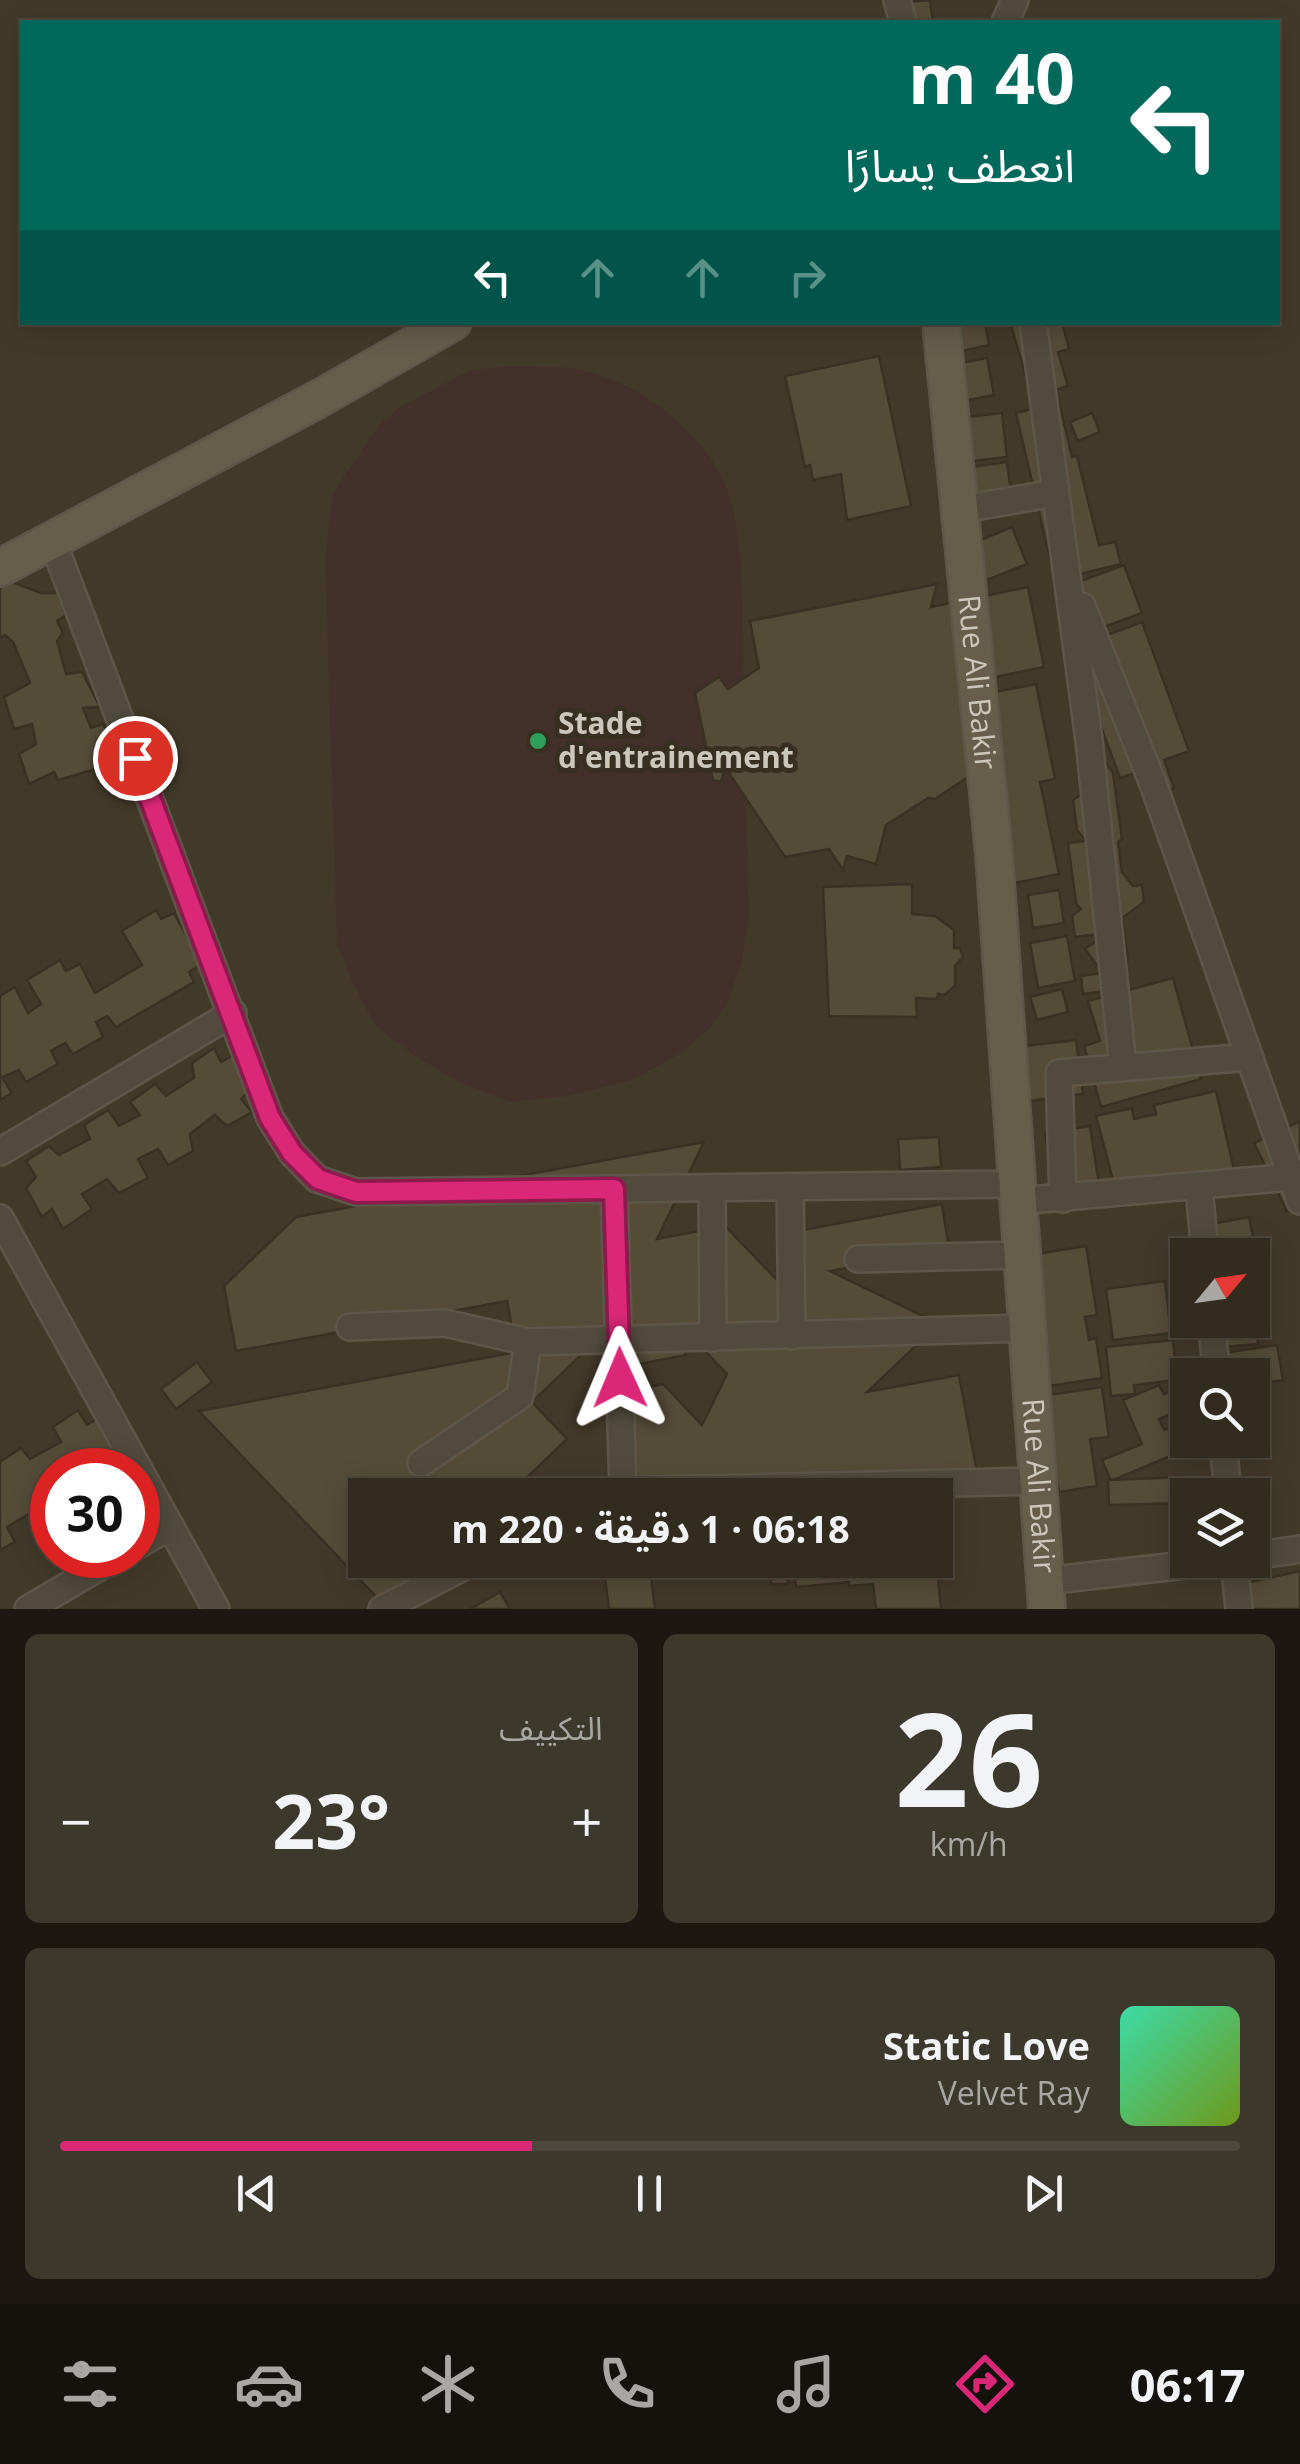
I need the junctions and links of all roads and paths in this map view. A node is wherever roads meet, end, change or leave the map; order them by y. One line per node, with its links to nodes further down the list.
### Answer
1 (448, 325): 6 (street)
2 (941, 325): 5 (street, Rue Ali Bakir)
3 (1033, 325): 4 (street)
4 (1056, 493): 5 (street); 7 (street)
5 (962, 509): 20 (street, Rue Ali Bakir)
6 (52, 539): 8 (street); 11 (street)
7 (1066, 564): 9 (street); 10 (street)
8 (0, 568)
9 (1131, 735): 10 (street); 12 (street)
10 (1089, 740): 13 (street)
11 (233, 1014): 14 (street); 18 (street)
12 (1248, 1057): 13 (street); 19 (street)
13 (1123, 1066): 21 (street)
14 (0, 1152)
15 (1199, 1186): 19 (street); 21 (street); 23 (street)
16 (790, 1187): 17 (street); 20 (street); 28 (street)
17 (712, 1188): 18 (street); 29 (street)
18 (614, 1189): 30 (street)
19 (1296, 1189)
20 (1018, 1193): 21 (street); 24 (street, Rue Ali Bakir)
21 (1063, 1199)
22 (0, 1218): 36 (street)
23 (1204, 1238)
24 (1022, 1254): 25 (street); 27 (street, Rue Ali Bakir)
25 (858, 1259)
26 (350, 1327): 31 (street)
27 (1027, 1328): 28 (street); 34 (street, Rue Ali Bakir)
28 (792, 1336): 29 (street)
29 (713, 1338): 30 (street)
30 (620, 1341): 31 (street); 33 (street)
31 (528, 1342): 32 (street)
32 (421, 1463)
33 (614, 1478)
34 (1038, 1481): 35 (street); 44 (street, Rue Ali Bakir)
35 (953, 1483)
36 (170, 1526): 37 (street); 46 (street)
37 (160, 1532)
38 (1300, 1549): 39 (street)
39 (1270, 1553)
40 (1170, 1572): 44 (street)
41 (81, 1578): 45 (street)
42 (442, 1578): 47 (street)
43 (1235, 1578): 48 (street)
44 (1046, 1595)
45 (28, 1609)
46 (216, 1609)
47 (382, 1609)
48 (1240, 1609)

